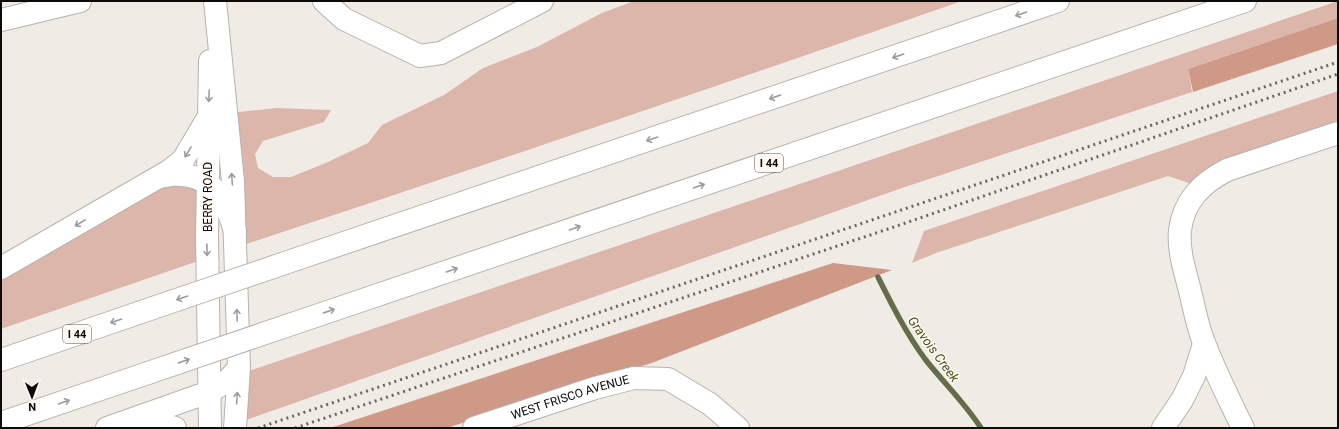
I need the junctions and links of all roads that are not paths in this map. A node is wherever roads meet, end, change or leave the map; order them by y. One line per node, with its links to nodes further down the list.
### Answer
1 (80, 1): 8 (main road)
2 (211, 1): 9 (main road, BERRY ROAD, one-way to 9)
3 (215, 1): 13 (main road, BERRY ROAD, one-way to 3)
4 (324, 1): 5 (main road)
5 (542, 1)
6 (1058, 1): 16 (main road, I 44, one-way to 16, bridge)
7 (1245, 1): 19 (main road, I 44, one-way to 7, bridge)
8 (1, 20)
9 (208, 118): 11 (main road, one-way to 11); 12 (main road, BERRY ROAD)
10 (1338, 133): 15 (main road)
11 (160, 177): 12 (main road); 14 (main road, one-way to 14)
12 (208, 182): 13 (main road); 18 (main road, BERRY ROAD, one-way to 18)
13 (235, 231): 17 (main road, BERRY ROAD, one-way to 13)
14 (1, 268)
15 (1204, 344): 26 (main road); 27 (main road)
16 (1, 360)
17 (239, 368): 18 (main road); 23 (main road, BERRY ROAD, one-way to 17)
18 (209, 392): 20 (main road); 22 (main road, BERRY ROAD)
19 (1, 423)
20 (117, 425): 21 (main road)
21 (175, 428)
22 (210, 428)
23 (235, 428)
24 (474, 428): 25 (main road, WEST FRISCO AVENUE)
25 (738, 428)
26 (1163, 428)
27 (1243, 428)

